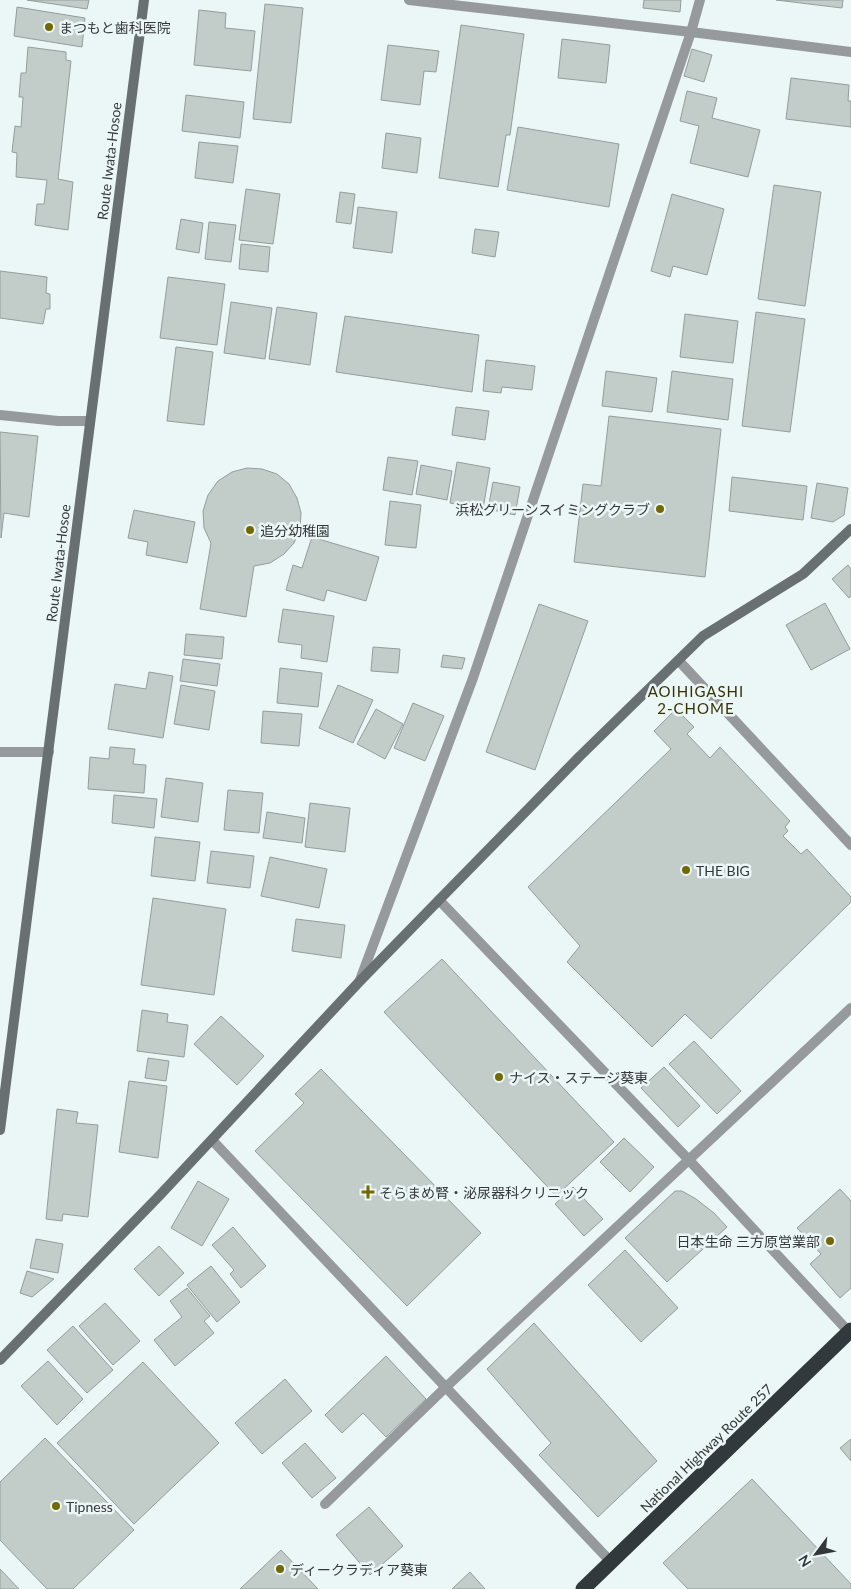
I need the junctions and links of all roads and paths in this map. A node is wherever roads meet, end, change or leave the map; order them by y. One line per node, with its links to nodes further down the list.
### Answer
1 (144, 0): 7 (street, Route Iwata-Hosoe)
2 (409, 0): 4 (street)
3 (700, 0): 4 (street)
4 (691, 32): 5 (street); 14 (street)
5 (851, 52)
6 (0, 415): 7 (street)
7 (89, 422): 11 (street, Route Iwata-Hosoe)
8 (851, 529): 9 (street)
9 (679, 661): 12 (street); 13 (street)
10 (0, 752): 11 (street)
11 (49, 752): 16 (street, Route Iwata-Hosoe)
12 (851, 845)
13 (439, 900): 14 (street); 18 (street)
14 (360, 981): 17 (street)
15 (851, 1008): 18 (street)
16 (0, 1130)
17 (212, 1140): 20 (street); 21 (street)
18 (688, 1159): 19 (street); 21 (street)
19 (850, 1331): 23 (highway, National Highway Route 257)
20 (0, 1360)
21 (446, 1387): 22 (street); 23 (street)
22 (325, 1504)
23 (611, 1562): 24 (highway, National Highway Route 257)
24 (583, 1589)

